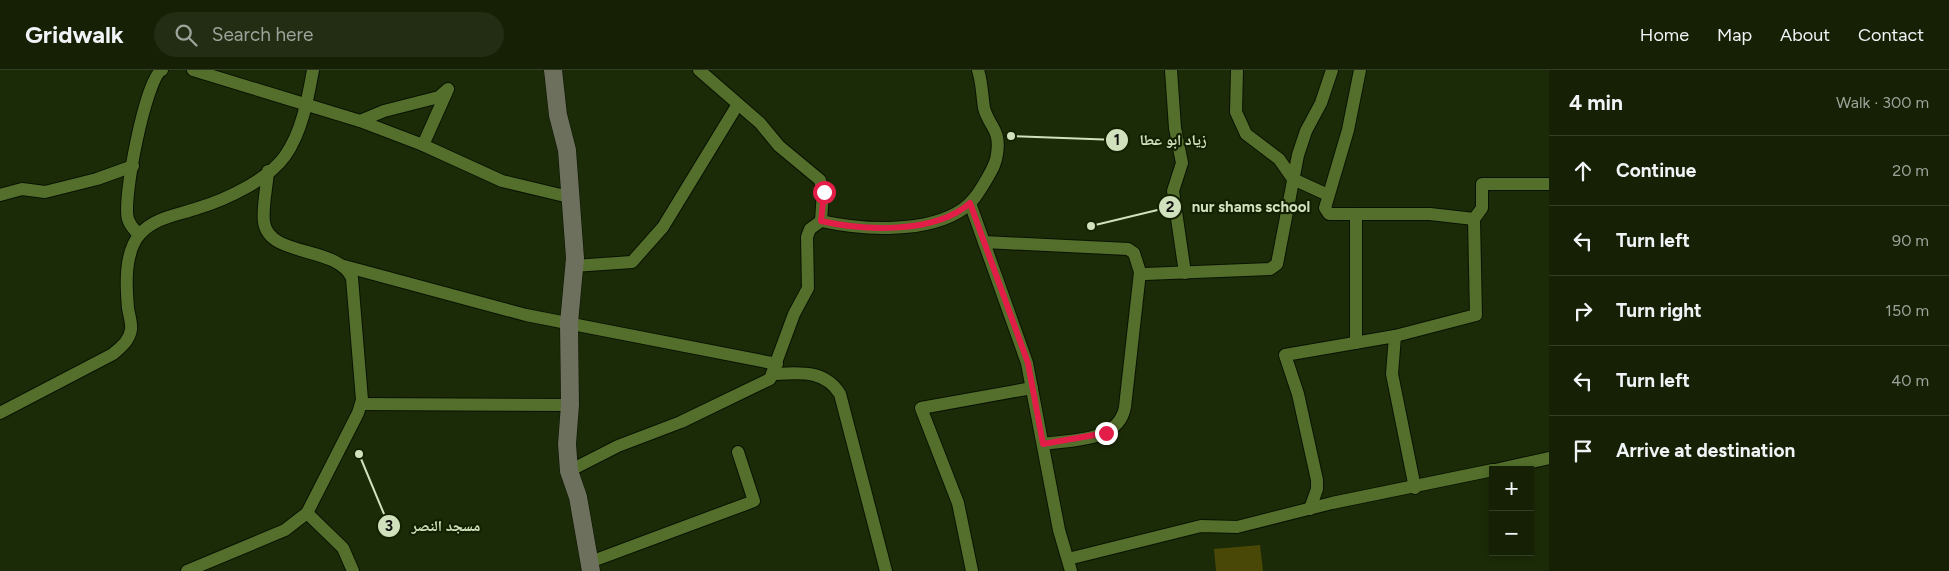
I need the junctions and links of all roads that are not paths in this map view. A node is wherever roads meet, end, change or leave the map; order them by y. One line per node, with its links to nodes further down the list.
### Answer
1 (162, 70): 15 (street)
2 (193, 70): 11 (street)
3 (313, 70): 11 (street)
4 (553, 70): 21 (street)
5 (699, 70): 12 (street)
6 (978, 70): 22 (street)
7 (1171, 70): 31 (street)
8 (1237, 70): 17 (street)
9 (1332, 70): 17 (street)
10 (1360, 70): 20 (street)
11 (306, 104): 13 (street); 16 (street)
12 (738, 104): 25 (street); 29 (street)
13 (360, 121): 14 (street); 14 (street)
14 (423, 145): 21 (street)
15 (133, 166): 19 (street); 26 (street)
16 (268, 172): 26 (street); 28 (street)
17 (1293, 179): 20 (street); 31 (street)
18 (1549, 184): 24 (street)
19 (0, 195)
20 (1328, 195): 23 (street)
21 (569, 197): 29 (street)
22 (970, 203): 25 (street); 27 (street)
23 (1356, 214): 24 (street); 34 (street)
24 (1474, 219): 33 (street)
25 (821, 221): 35 (street)
26 (139, 235): 39 (street)
27 (984, 242): 30 (street); 36 (street)
28 (344, 266): 32 (street); 37 (street)
29 (574, 266): 32 (street)
30 (1140, 272): 31 (street); 40 (street)
31 (1185, 273)
32 (569, 323): 35 (street); 38 (street)
33 (1394, 336): 34 (street); 46 (street)
34 (1356, 343): 47 (street)
35 (775, 369): 44 (street); 53 (street)
36 (1032, 388): 40 (street); 54 (street)
37 (361, 404): 38 (street); 48 (street)
38 (570, 405): 44 (street)
39 (0, 413)
40 (1043, 444): 49 (street)
41 (738, 452): 50 (street)
42 (1549, 458): 43 (street)
43 (1512, 466)
44 (569, 471): 50 (street)
45 (1489, 471): 46 (street)
46 (1415, 488): 47 (street)
47 (1310, 509): 49 (street)
48 (307, 513): 51 (street); 52 (street)
49 (1069, 565)
50 (590, 566)
51 (187, 571)
52 (353, 571)
53 (886, 571)
54 (972, 571)

